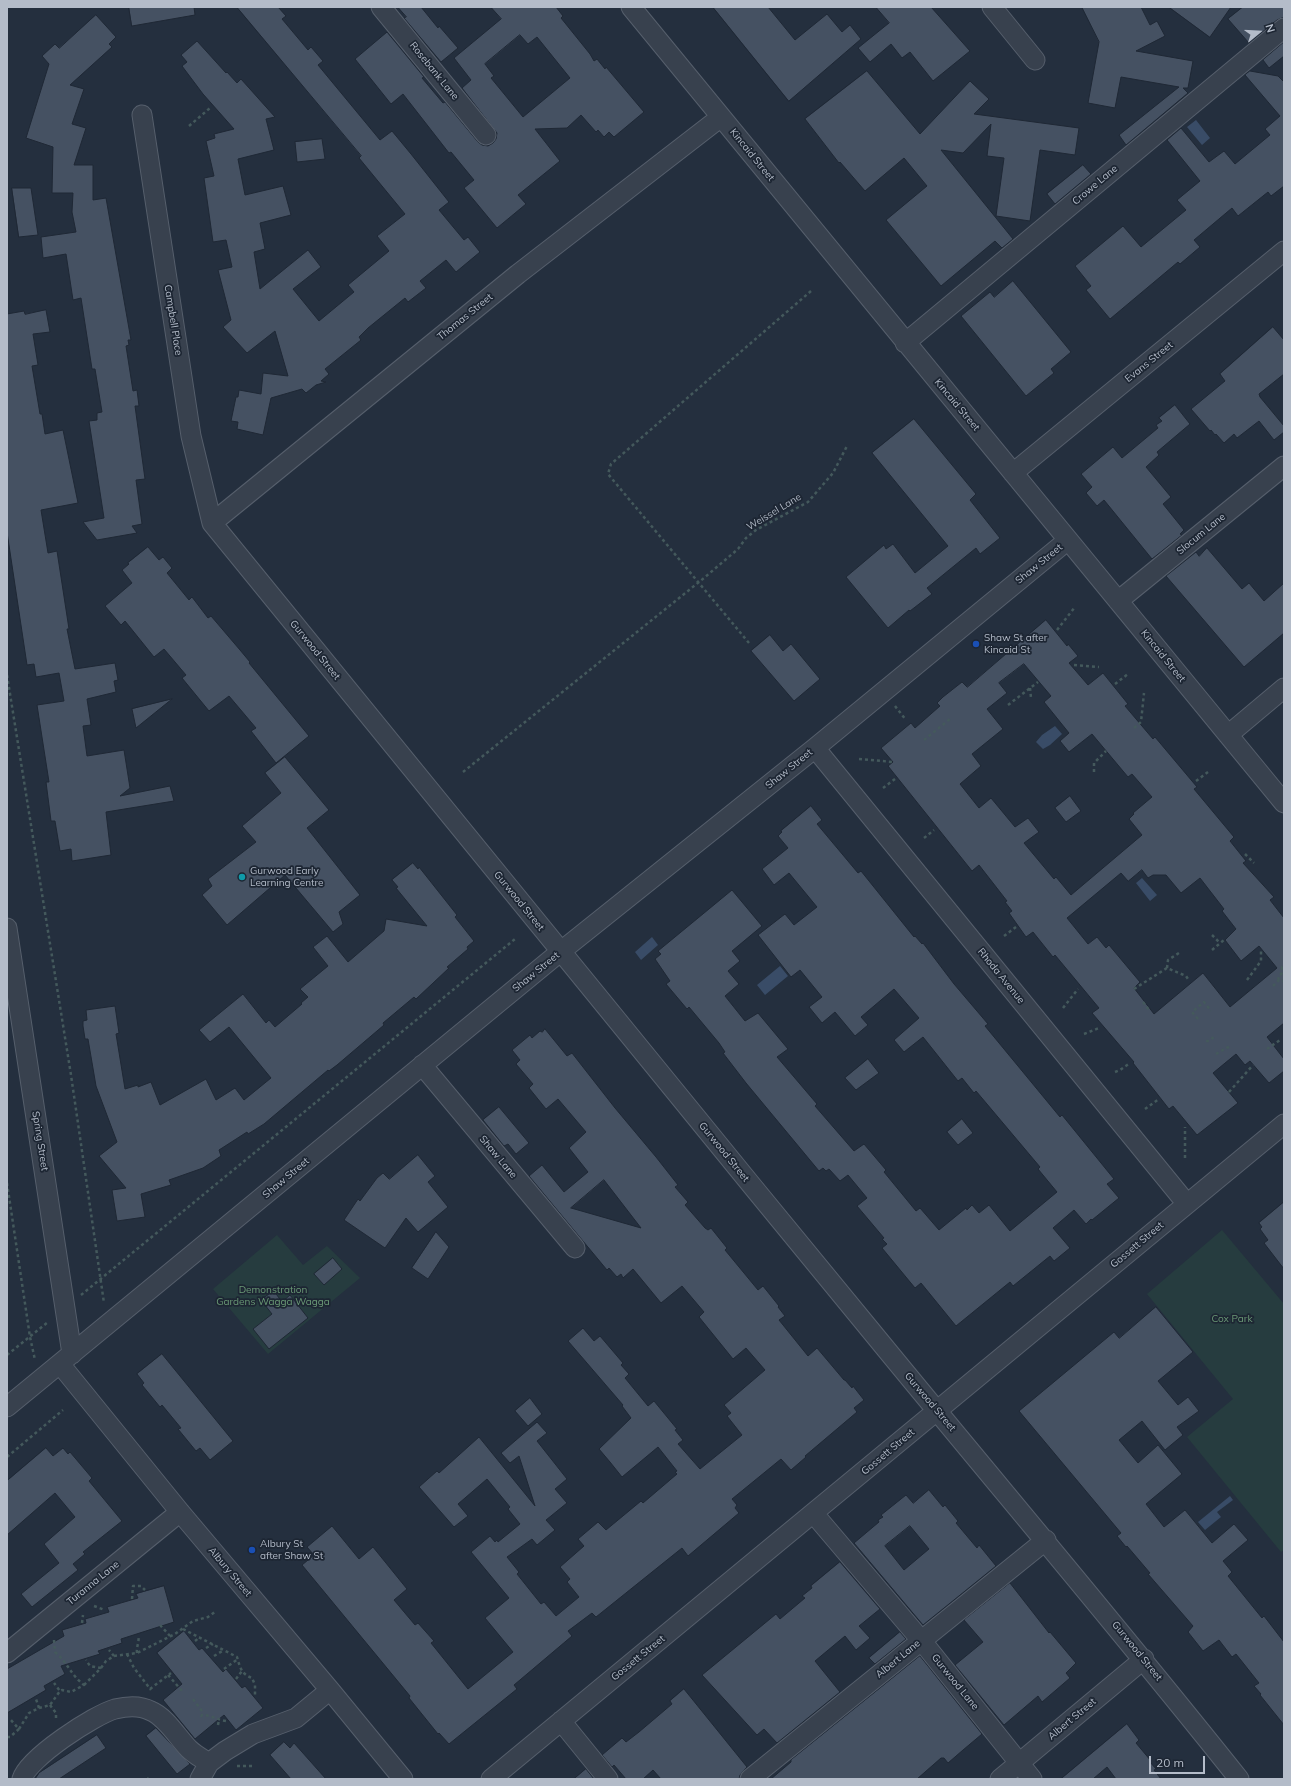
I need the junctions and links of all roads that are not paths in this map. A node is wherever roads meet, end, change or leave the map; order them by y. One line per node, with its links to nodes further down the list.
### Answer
1 (381, 7): 8 (street, Rosebank Lane)
2 (631, 7): 7 (street, Kincaid Street)
3 (992, 7): 5 (street)
4 (1284, 28): 10 (street, Crowe Lane)
5 (1036, 60)
6 (142, 116): 13 (street, Campbell Place)
7 (721, 117): 10 (street, Kincaid Street); 13 (street, Thomas Street)
8 (486, 135)
9 (1284, 251): 12 (street, Evans Street)
10 (906, 343): 12 (street, Kincaid Street)
11 (1284, 466): 15 (street, Slocum Lane)
12 (1013, 473): 14 (street, Kincaid Street)
13 (212, 523): 21 (street, Gurwood Street)
14 (1068, 540): 15 (street, Kincaid Street); 18 (street, Shaw Street)
15 (1118, 601): 17 (street, Kincaid Street)
16 (1284, 688): 17 (street)
17 (1228, 735): 19 (street, Kincaid Street)
18 (815, 748): 21 (street, Shaw Street); 24 (street, Rhoda Avenue)
19 (1284, 803)
20 (7, 928): 26 (street, Spring Street)
21 (560, 952): 22 (street, Shaw Street); 28 (street, Gurwood Street)
22 (422, 1065): 25 (street, Shaw Lane); 26 (street, Shaw Street)
23 (1284, 1124): 24 (street, Gossett Street)
24 (1188, 1204): 28 (street, Gossett Street)
25 (574, 1248)
26 (66, 1359): 27 (street, Shaw Street); 29 (street, Albury Street)
27 (7, 1407)
28 (937, 1411): 30 (street, Gossett Street); 31 (street, Gurwood Street)
29 (180, 1512): 33 (street, Turanna Lane); 35 (street, Albury Street)
30 (814, 1514): 32 (street, Gurwood Lane); 36 (street, Gossett Street)
31 (1046, 1540): 32 (street, Albert Lane); 34 (street, Gurwood Street)
32 (921, 1640): 38 (street, Gurwood Lane); 44 (street, Albert Lane)
33 (7, 1653)
34 (1144, 1660): 38 (street, Albert Street); 47 (street, Gurwood Street)
35 (330, 1690): 37 (street); 41 (street, Albury Street)
36 (561, 1720): 42 (street, Gossett Street); 43 (street)
37 (209, 1763): 39 (street); 40 (street)
38 (1019, 1764): 45 (street, Albert Street); 46 (street, Gurwood Lane)
39 (22, 1779)
40 (200, 1779)
41 (402, 1779)
42 (491, 1779)
43 (608, 1779)
44 (750, 1779)
45 (1000, 1779)
46 (1032, 1779)
47 (1239, 1779)

